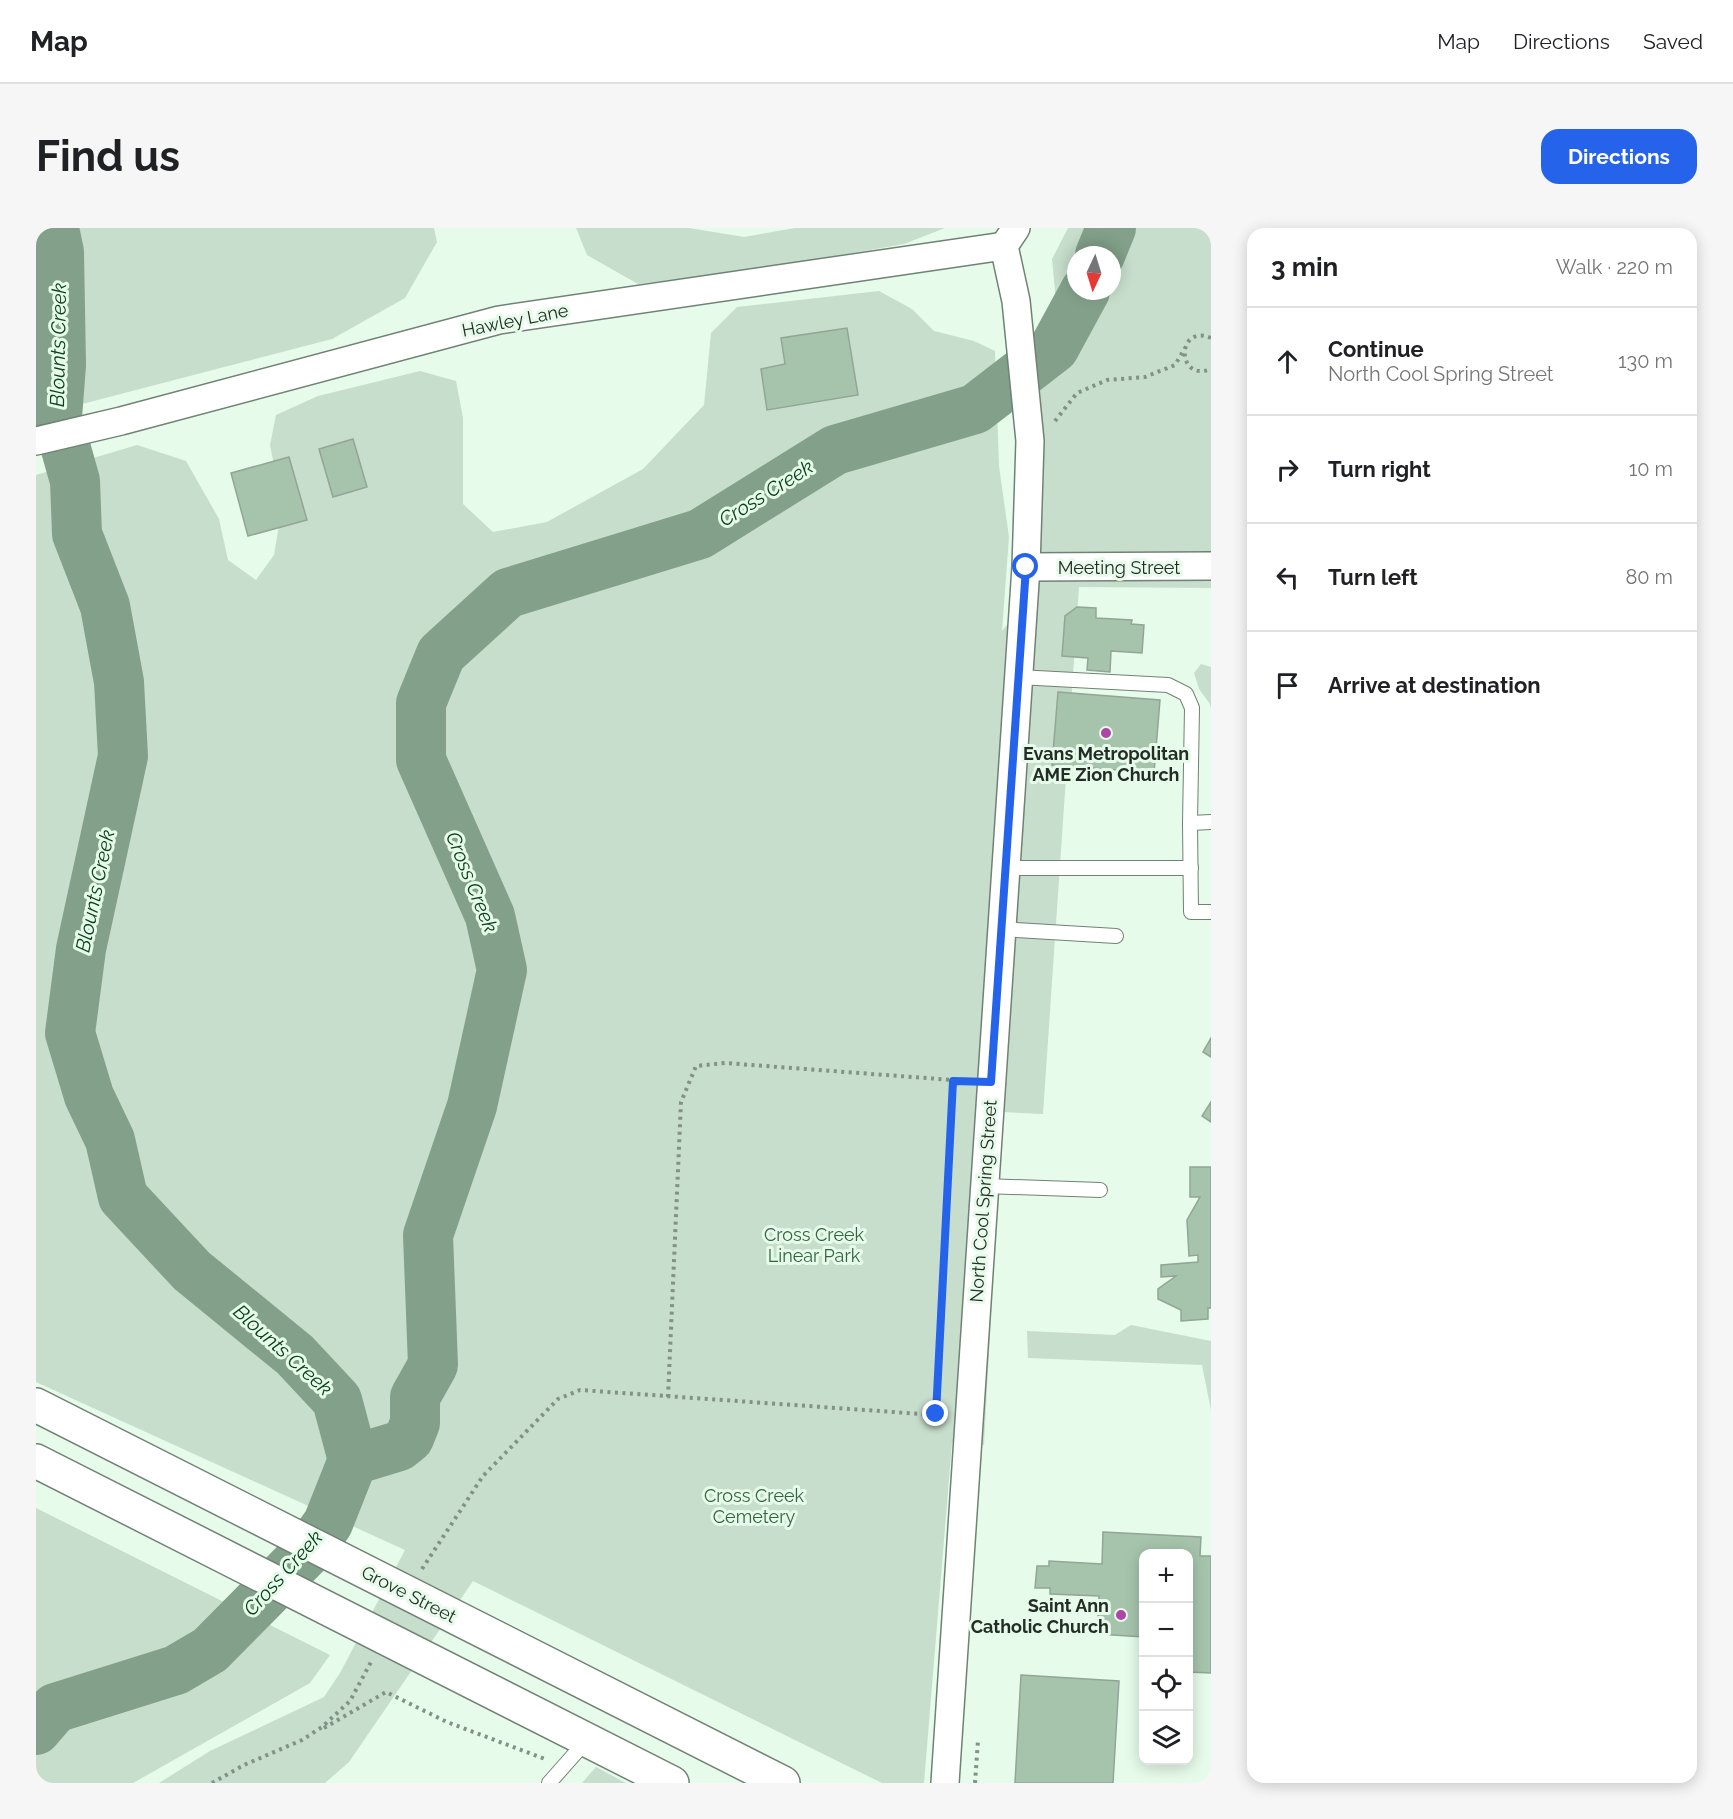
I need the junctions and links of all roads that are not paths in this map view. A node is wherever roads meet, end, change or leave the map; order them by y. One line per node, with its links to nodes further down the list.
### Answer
1 (1010, 237): 2 (street, Hawley Lane); 4 (street, North Cool Spring Street)
2 (36, 441)
3 (1211, 566): 4 (street, Meeting Street)
4 (1026, 567): 5 (street, North Cool Spring Street)
5 (1018, 677): 7 (lane); 8 (street, North Cool Spring Street)
6 (1211, 822): 7 (lane)
7 (1190, 823): 9 (lane)
8 (1005, 868): 9 (lane); 11 (street, North Cool Spring Street)
9 (1191, 868): 10 (lane)
10 (1211, 912)
11 (1001, 929): 12 (lane); 13 (street, North Cool Spring Street)
12 (1116, 936)
13 (984, 1186): 14 (lane); 21 (street, North Cool Spring Street)
14 (1100, 1191)
15 (36, 1405): 20 (main road, Grove Street)
16 (36, 1461): 17 (main road)
17 (587, 1740): 18 (lane); 19 (main road)
18 (549, 1783)
19 (672, 1783)
20 (783, 1783)
21 (945, 1783)

